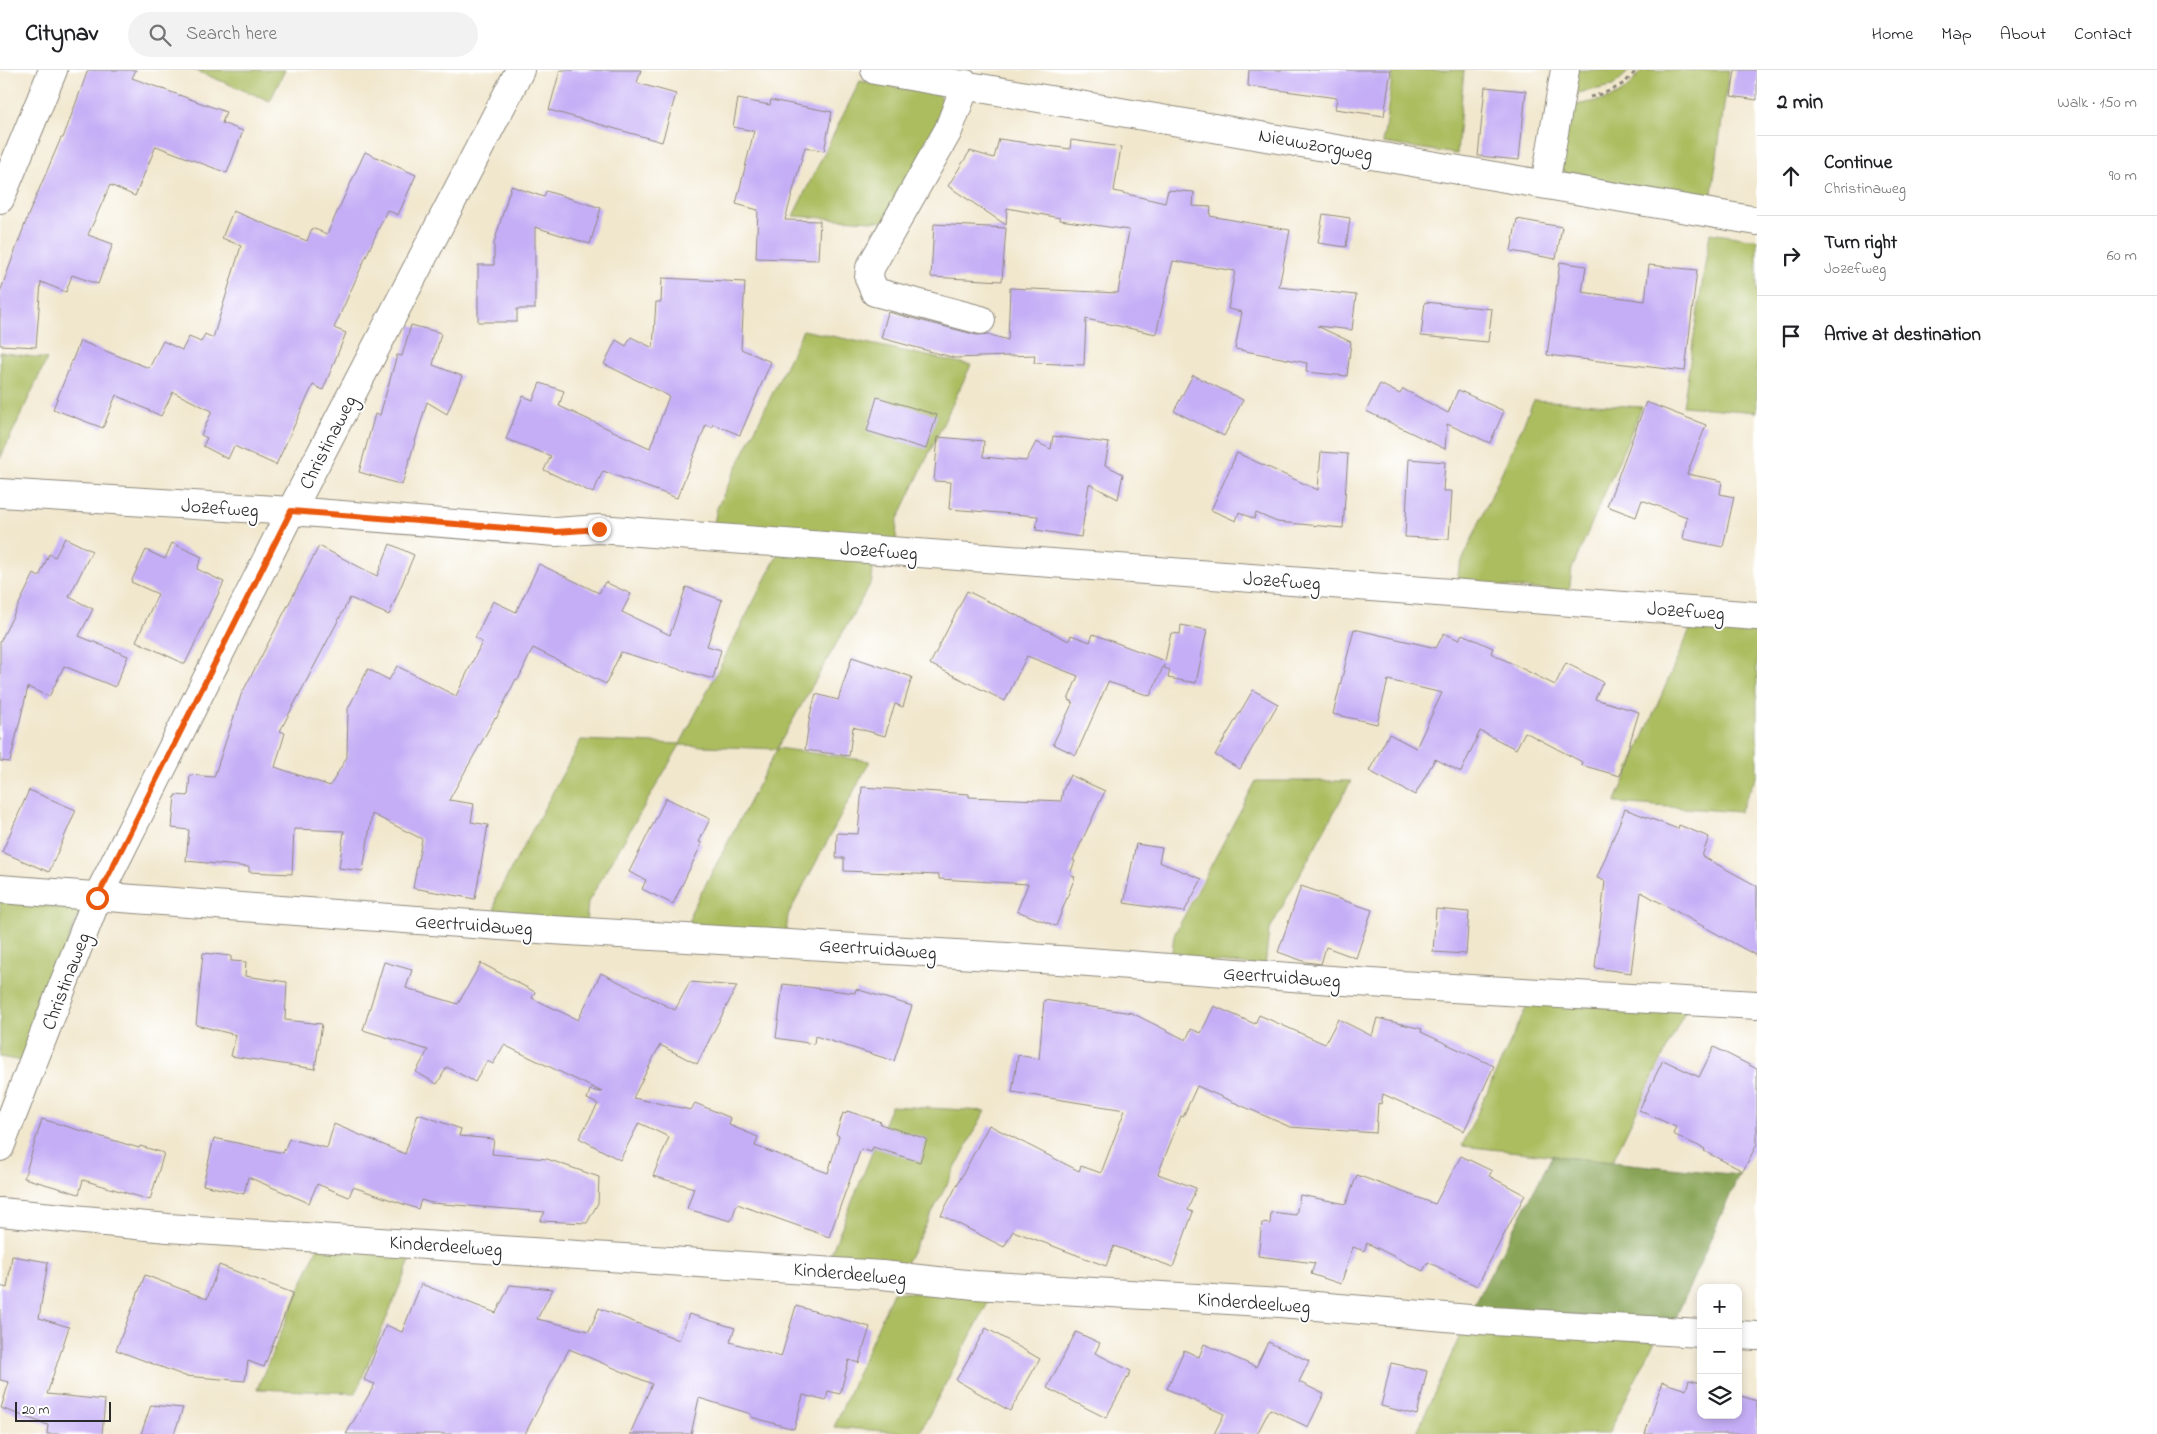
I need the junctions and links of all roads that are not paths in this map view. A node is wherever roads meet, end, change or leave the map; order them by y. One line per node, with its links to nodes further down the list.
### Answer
1 (53, 70): 7 (street)
2 (520, 70): 11 (street, Christinaweg)
3 (875, 70): 5 (street, Nieuwzorgweg)
4 (1566, 70): 6 (street)
5 (966, 84): 6 (street, Nieuwzorgweg); 9 (street)
6 (1545, 184): 8 (street, Nieuwzorgweg)
7 (0, 199)
8 (1757, 221)
9 (981, 320)
10 (0, 493): 11 (street, Jozefweg)
11 (291, 511): 12 (street, Jozefweg); 14 (street, Christinaweg)
12 (1757, 616)
13 (0, 889): 14 (street, Geertruidaweg)
14 (97, 898): 15 (street, Geertruidaweg); 16 (street, Christinaweg)
15 (1757, 1005)
16 (0, 1147)
17 (0, 1212): 18 (street, Kinderdeelweg)
18 (1697, 1333)
19 (1742, 1335): 20 (street)
20 (1757, 1336)

